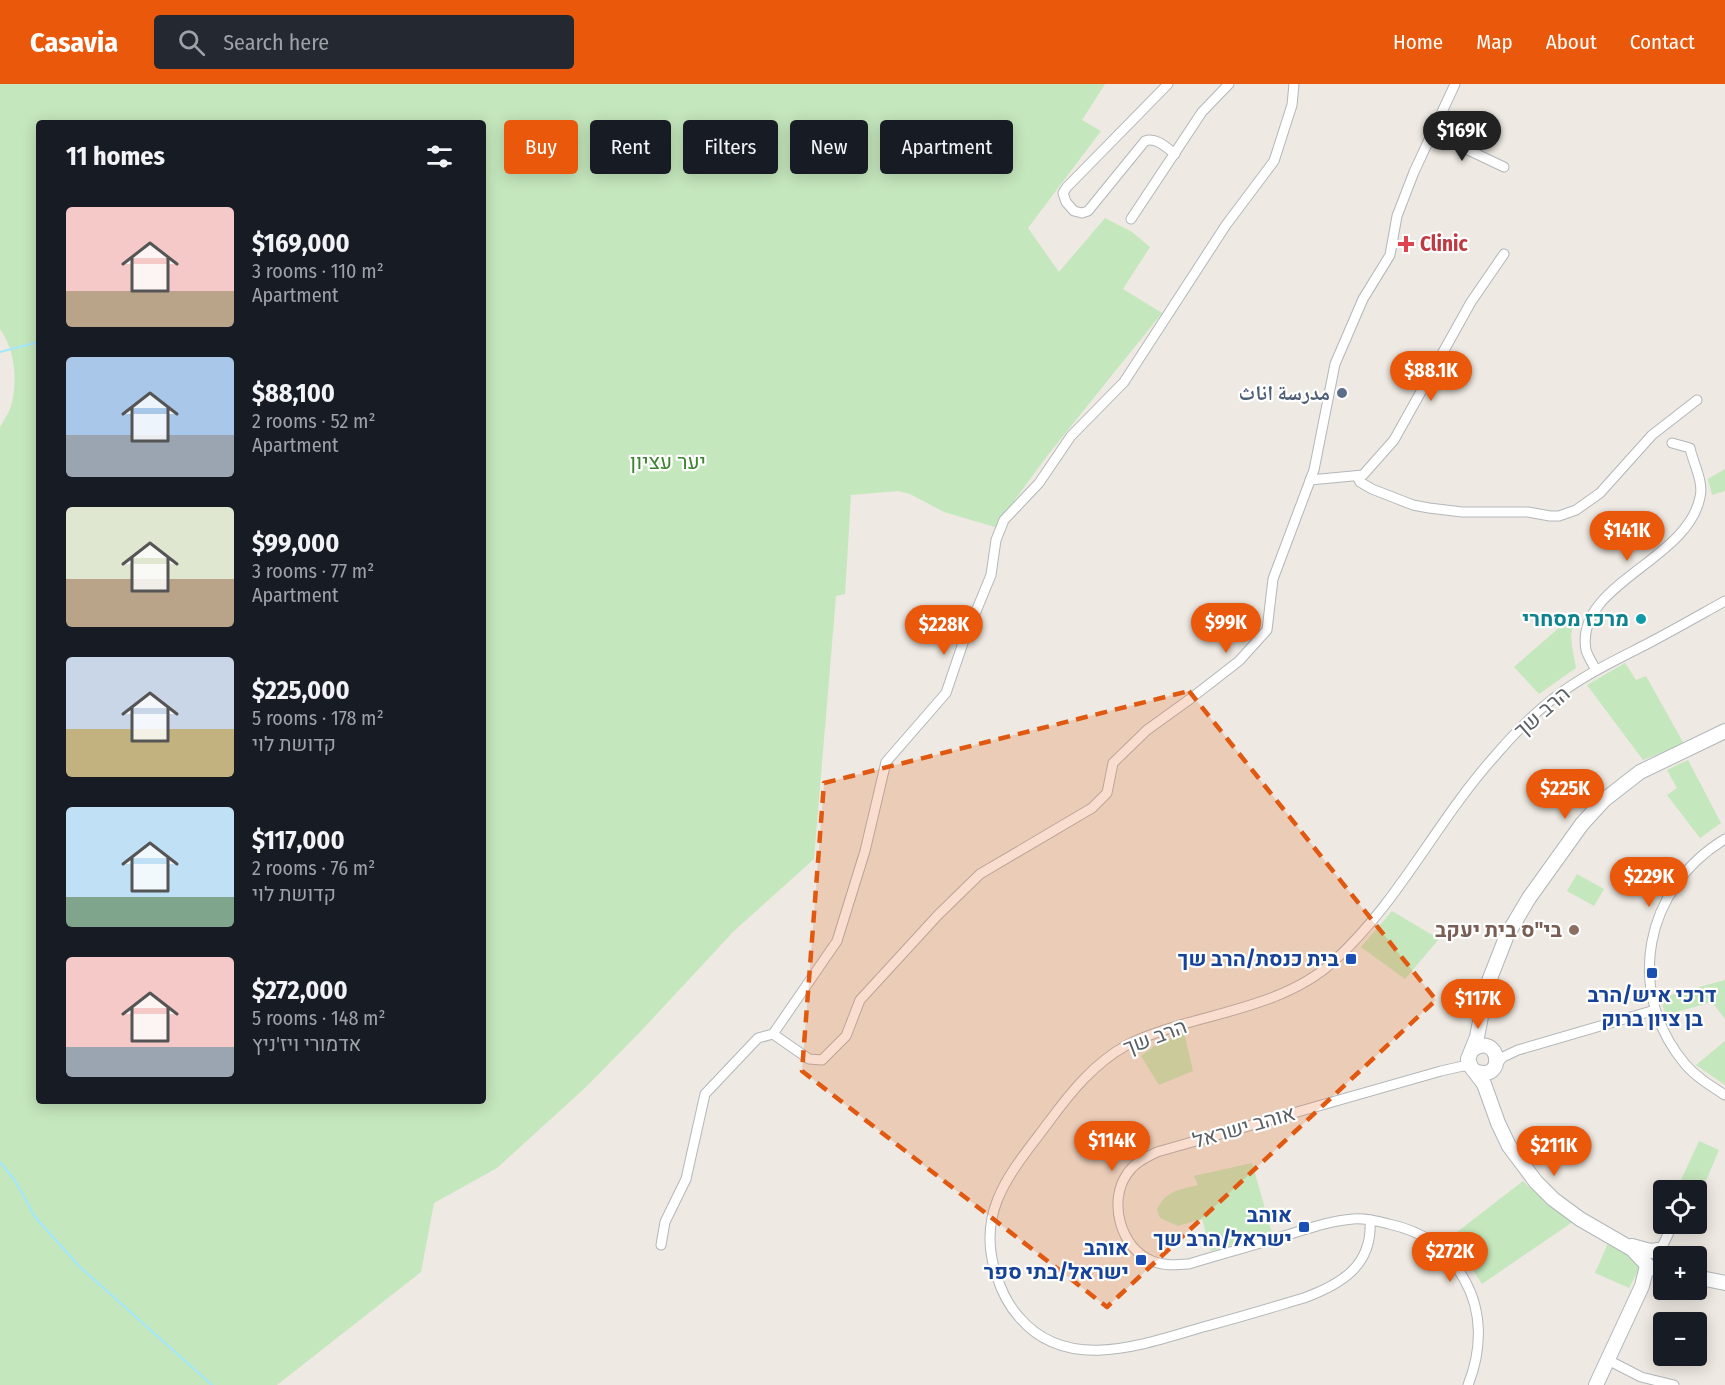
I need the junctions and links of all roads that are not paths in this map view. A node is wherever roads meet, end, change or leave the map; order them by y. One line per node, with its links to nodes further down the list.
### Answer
1 (1168, 84): 6 (street)
2 (1229, 84): 6 (street)
3 (1294, 84): 20 (street)
4 (1455, 84): 5 (street)
5 (1432, 133): 7 (street); 13 (street)
6 (1175, 154): 8 (street)
7 (1504, 167)
8 (1131, 219)
9 (1504, 254): 12 (street)
10 (1697, 400): 12 (street)
11 (1672, 443): 15 (street)
12 (1358, 476): 13 (street)
13 (1310, 480): 20 (street)
14 (1725, 601): 15 (street, הרב שך)
15 (1596, 670): 27 (street, הרב שך)
16 (1725, 731): 18 (street)
17 (1725, 839): 19 (street)
18 (1483, 1010): 21 (street); 23 (street)
19 (1655, 1010): 22 (street); 25 (street)
20 (773, 1034): 28 (street)
21 (1490, 1048): 22 (street); 23 (street); 24 (street)
22 (1518, 1050): 24 (street)
23 (1472, 1061): 24 (street); 26 (street); 27 (street, אוהב ישראל)
24 (1494, 1067): 26 (street)
25 (1725, 1095)
26 (1490, 1102): 29 (street)
27 (1370, 1220): 34 (street, אוהב ישראל)
28 (661, 1245)
29 (1653, 1260)
30 (1653, 1267): 33 (street)
31 (1707, 1279): 32 (street)
32 (1725, 1283)
33 (1608, 1360): 35 (street); 36 (street)
34 (1468, 1385)
35 (1596, 1385)
36 (1674, 1385)

